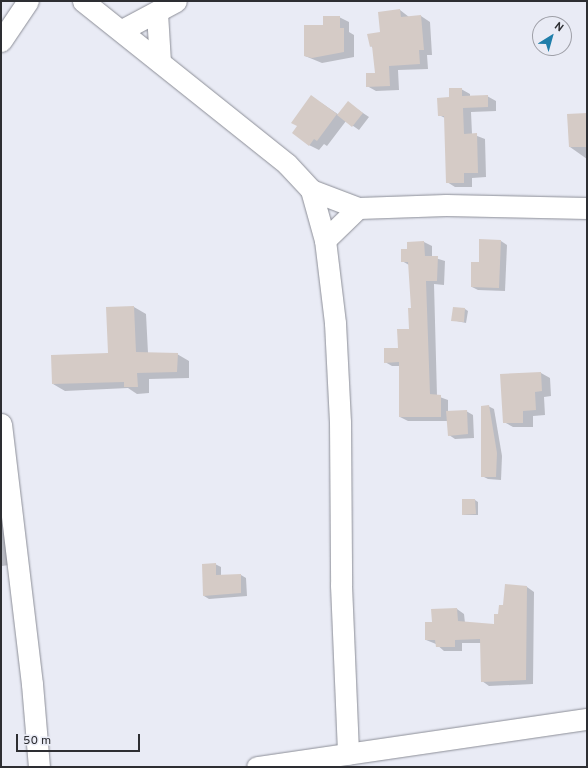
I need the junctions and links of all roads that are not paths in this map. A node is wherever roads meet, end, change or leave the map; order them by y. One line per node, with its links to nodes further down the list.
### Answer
1 (28, 1): 6 (street)
2 (84, 1): 5 (street)
3 (176, 1): 4 (street)
4 (157, 13): 5 (street); 7 (street)
5 (122, 30): 7 (street)
6 (1, 41)
7 (160, 62): 8 (street)
8 (311, 190): 9 (street); 11 (street)
9 (358, 208): 10 (street); 11 (street)
10 (587, 208)
11 (324, 240): 14 (street)
12 (1, 424): 15 (street)
13 (587, 719): 14 (street)
14 (358, 758): 16 (street)
15 (39, 767)
16 (257, 767)

